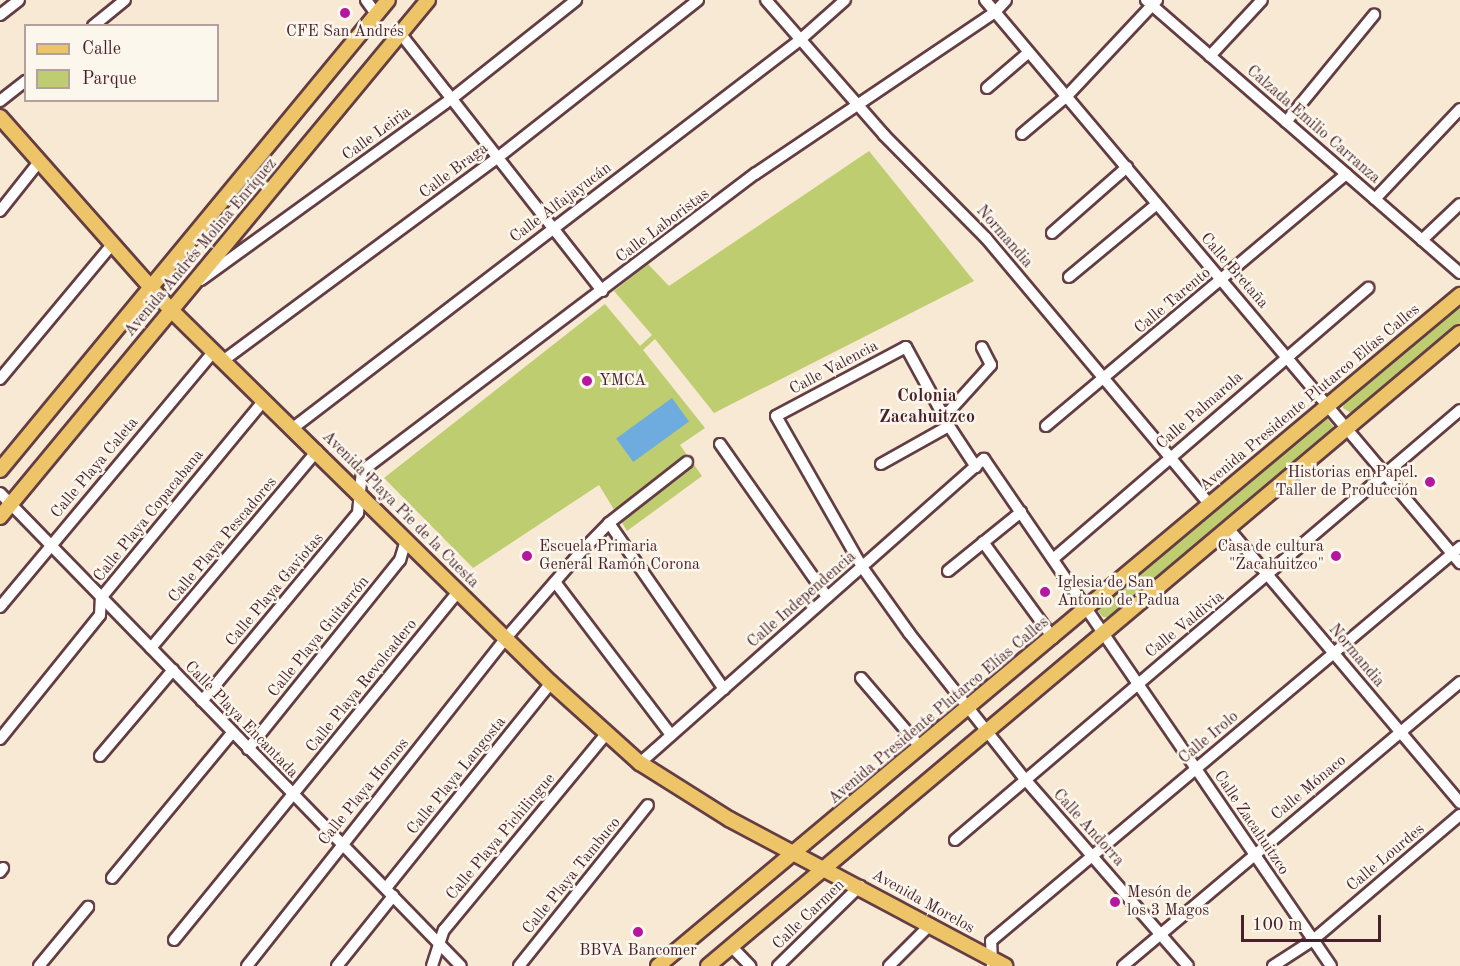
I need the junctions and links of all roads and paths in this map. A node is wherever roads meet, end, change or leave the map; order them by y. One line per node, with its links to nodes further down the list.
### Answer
1 (20, 0): 16 (street)
2 (125, 0): 18 (street)
3 (366, 0): 15 (street)
4 (388, 0): 15 (main road, Avenida Andrés Molina Enríquez)
5 (428, 0): 19 (main road, Avenida Andrés Molina Enríquez)
6 (576, 0): 26 (street, Calle Leiria)
7 (698, 0): 33 (street, Calle Braga)
8 (766, 0): 20 (street, Normandia)
9 (845, 0): 20 (street, Calle Alfajayucán)
10 (985, 0): 14 (street, Calle Bretaña)
11 (1006, 0): 14 (street, Calle Laboristas)
12 (1262, 0): 22 (street)
13 (1152, 2): 22 (street, Calzada Emilio Carranza); 25 (street)
14 (995, 12): 21 (street, Calle Bretaña); 28 (street, Calle Laboristas)
15 (376, 14): 49 (main road, Avenida Andrés Molina Enríquez)
16 (0, 15)
17 (1374, 15): 31 (street)
18 (95, 24)
19 (400, 33): 26 (street); 48 (main road, Avenida Andrés Molina Enríquez)
20 (800, 40): 28 (street, Normandia); 41 (street, Calle Alfajayucán)
21 (1029, 52): 24 (street); 25 (street, Calle Bretaña)
22 (1210, 56): 31 (street, Calzada Emilio Carranza)
23 (24, 83): 27 (street)
24 (987, 88)
25 (1066, 97): 32 (street); 35 (street, Calle Bretaña)
26 (450, 100): 33 (street); 48 (street, Calle Leiria)
27 (0, 101)
28 (857, 106): 51 (street, Calle Laboristas); 59 (street, Normandia)
29 (1460, 109): 37 (street)
30 (0, 117): 34 (main road, Avenida Playa Pie de la Cuesta)
31 (1286, 122): 36 (street, Calzada Emilio Carranza)
32 (1022, 134)
33 (496, 159): 41 (street); 57 (street, Calle Braga)
34 (39, 162): 40 (street); 44 (main road, Avenida Playa Pie de la Cuesta)
35 (1127, 167): 38 (street, Calle Bretaña); 42 (street)
36 (1346, 174): 37 (street, Calzada Emilio Carranza); 47 (street, Calle Tarento)
37 (1375, 199): 43 (street, Calzada Emilio Carranza)
38 (1157, 204): 46 (street); 47 (street, Calle Bretaña)
39 (1460, 204): 43 (street)
40 (0, 211)
41 (553, 228): 51 (street); 68 (street, Calle Alfajayucán)
42 (1052, 233)
43 (1422, 240): 45 (street, Calzada Emilio Carranza)
44 (111, 246): 49 (main road, Avenida Playa Pie de la Cuesta); 60 (street)
45 (1460, 273)
46 (1070, 277)
47 (1221, 280): 58 (street, Calle Bretaña); 59 (street, Calle Tarento)
48 (191, 287): 53 (main road, Avenida Andrés Molina Enríquez)
49 (150, 288): 53 (main road, Avenida Playa Pie de la Cuesta); 75 (main road, Avenida Andrés Molina Enríquez)
50 (1368, 288): 58 (street, Calle Palmarola)
51 (602, 291): 78 (street, Calle Laboristas)
52 (1460, 295): 62 (main road, Avenida Presidente Plutarco Elías Calles)
53 (171, 310): 57 (main road, Avenida Playa Pie de la Cuesta); 79 (main road, Avenida Andrés Molina Enríquez)
54 (1460, 333): 67 (main road)
55 (906, 347): 64 (street, Calle Valencia); 65 (street, Calle Zacahuitzco)
56 (982, 347): 65 (street)
57 (219, 355): 61 (main road, Avenida Playa Pie de la Cuesta); 87 (street, Calle Playa Caleta)
58 (1288, 356): 62 (street, Calle Bretaña); 71 (street, Calle Palmarola)
59 (1104, 379): 66 (street, Calle Tarento); 71 (street, Normandia)
60 (0, 380)
61 (264, 400): 68 (main road, Avenida Playa Pie de la Cuesta); 96 (street, Calle Playa Copacabana)
62 (1329, 405): 67 (street, Calle Bretaña); 80 (main road, Avenida Presidente Plutarco Elías Calles)
63 (1460, 410): 76 (street, Calle Valdivia)
64 (776, 416): 90 (street, Calle Andorra)
65 (946, 421): 73 (street, Calle Zacahuitzco); 74 (street)
66 (1046, 426)
67 (1347, 427): 76 (street, Calle Bretaña); 84 (main road)
68 (293, 428): 70 (main road, Avenida Playa Pie de la Cuesta)
69 (720, 444): 95 (street)
70 (317, 451): 78 (main road, Avenida Playa Pie de la Cuesta); 102 (street, Calle Playa Pescadores)
71 (1170, 457): 80 (street, Normandia); 89 (street, Calle Palmarola)
72 (687, 462): 83 (street, Calle Playa Hornos)
73 (980, 463): 81 (street, Calle Zacahuitzco); 90 (street, Calle Independencia)
74 (881, 464)
75 (0, 470)
76 (1386, 474): 88 (street, Calle Bretaña); 92 (street, Calle Valdivia)
77 (0, 493): 79 (street, Calle Playa Encantada)
78 (360, 493): 85 (main road, Avenida Playa Pie de la Cuesta); 110 (street, Calle Playa Gaviotas)
79 (10, 504): 82 (main road, Avenida Andrés Molina Enríquez); 87 (street, Calle Playa Encantada)
80 (1209, 504): 98 (main road, Avenida Presidente Plutarco Elías Calles)
81 (1021, 512): 86 (street); 89 (street, Calle Zacahuitzco)
82 (0, 517)
83 (609, 523): 93 (street, Calle Playa Hornos); 109 (street)
84 (1228, 528): 92 (street, Normandia); 99 (main road)
85 (406, 540): 94 (main road, Avenida Playa Pie de la Cuesta); 119 (street, Calle Playa Guitarrón)
86 (983, 542): 91 (street); 101 (street)
87 (49, 546): 96 (street, Calle Playa Encantada); 97 (street, Calle Playa Caleta)
88 (1458, 554): 103 (street, Calle Irolo)
89 (1053, 560): 98 (street, Calle Zacahuitzco)
90 (862, 567): 95 (street, Calle Independencia); 111 (street, Calle Andorra)
91 (948, 571)
92 (1269, 575): 103 (street, Normandia); 108 (street, Calle Valdivia)
93 (555, 582): 100 (street, Calle Playa Hornos); 116 (street)
94 (459, 590): 100 (main road, Avenida Playa Pie de la Cuesta); 124 (street, Calle Playa Revolcadero)
95 (827, 597): 109 (street, Calle Independencia)
96 (101, 598): 102 (street, Calle Playa Encantada); 117 (street, Calle Playa Copacabana)
97 (0, 607)
98 (1086, 608): 99 (street, Calle Zacahuitzco); 101 (main road, Avenida Presidente Plutarco Elías Calles)
99 (1103, 634): 108 (street, Calle Zacahuitzco); 112 (main road)
100 (506, 638): 107 (main road, Avenida Playa Pie de la Cuesta); 129 (street, Calle Playa Hornos)
101 (1053, 638): 111 (main road, Avenida Presidente Plutarco Elías Calles)
102 (152, 648): 104 (street, Calle Playa Encantada)
103 (1334, 653): 113 (street, Normandia); 122 (street, Calle Irolo)
104 (173, 670): 110 (street, Calle Playa Encantada); 120 (street)
105 (861, 678): 118 (street)
106 (1460, 682): 113 (street, Calle Mónaco)
107 (551, 683): 115 (main road, Avenida Playa Pie de la Cuesta); 136 (street, Calle Playa Langosta)
108 (1137, 684): 122 (street, Calle Zacahuitzco); 123 (street, Calle Valdivia)
109 (724, 689): 116 (street, Calle Independencia)
110 (202, 701): 114 (street, Calle Playa Encantada)
111 (969, 708): 112 (street, Calle Andorra); 118 (main road, Avenida Presidente Plutarco Elías Calles)
112 (989, 730): 123 (street, Calle Andorra); 133 (main road)
113 (1400, 732): 125 (street, Normandia); 131 (street, Calle Mónaco)
114 (232, 733): 119 (street, Calle Playa Encantada); 134 (street)
115 (606, 734): 121 (main road, Avenida Playa Pie de la Cuesta); 142 (street, Calle Playa Pichilingue)
116 (671, 735): 121 (street, Calle Independencia)
117 (0, 739)
118 (921, 748): 130 (main road, Avenida Presidente Plutarco Elías Calles)
119 (248, 749): 124 (street, Calle Playa Encantada)
120 (100, 756)
121 (640, 763): 130 (main road, Avenida Playa Pie de la Cuesta)
122 (1196, 769): 131 (street, Calle Zacahuitzco); 132 (street, Calle Irolo)
123 (1024, 778): 128 (street, Calle Valdivia); 132 (street, Calle Andorra)
124 (293, 795): 129 (street, Calle Playa Encantada); 140 (street, Calle Playa Revolcadero)
125 (1460, 802)
126 (648, 805): 150 (street, Calle Playa Tambuco)
127 (1460, 815): 141 (street, Calle Lourdes)
128 (956, 840)
129 (342, 843): 136 (street, Calle Playa Encantada); 146 (street, Calle Playa Hornos)
130 (794, 851): 133 (main road, Avenida Playa Pie de la Cuesta); 151 (main road, Avenida Presidente Plutarco Elías Calles)
131 (1253, 854): 139 (street, Calle Mónaco); 141 (street, Calle Zacahuitzco)
132 (1093, 855): 139 (street, Calle Andorra); 144 (street, Calle Irolo)
133 (825, 867): 135 (main road, Avenida Morelos); 143 (main road)
134 (112, 878)
135 (860, 886): 138 (main road, Avenida Morelos); 154 (street, Calle Carmen)
136 (390, 892): 142 (street, Calle Playa Encantada); 147 (street, Calle Playa Langosta)
137 (88, 907): 145 (street)
138 (931, 924): 144 (main road, Avenida Morelos); 155 (street)
139 (1160, 933): 157 (street, Calle Mónaco); 158 (street, Calle Andorra)
140 (174, 940)
141 (1313, 940): 159 (street, Calle Lourdes); 160 (street, Calle Zacahuitzco)
142 (440, 945): 148 (street, Calle Playa Pichilingue); 149 (street, Calle Playa Encantada)
143 (731, 946): 152 (main road); 153 (street)
144 (992, 962): 156 (main road, Avenida Morelos)
145 (39, 966)
146 (247, 966)
147 (337, 966)
148 (432, 966)
149 (461, 966)
150 (519, 966)
151 (658, 966)
152 (708, 966)
153 (750, 966)
154 (778, 966)
155 (889, 966)
156 (1005, 966)
157 (1123, 966)
158 (1188, 966)
159 (1273, 966)
160 (1331, 966)

